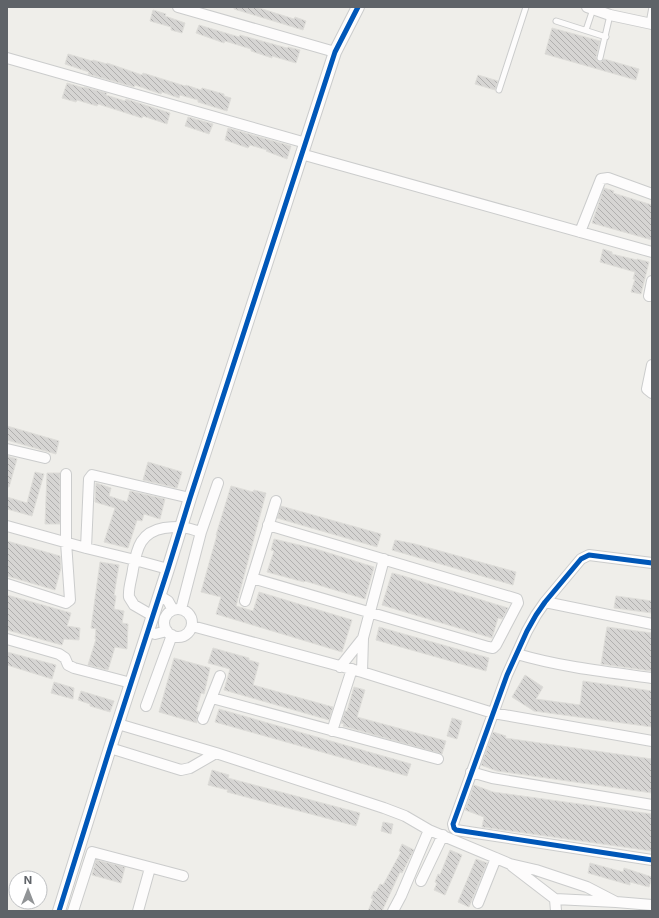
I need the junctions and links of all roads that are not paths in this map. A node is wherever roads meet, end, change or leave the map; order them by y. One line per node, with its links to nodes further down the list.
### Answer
1 (178, 7): 11 (street)
2 (358, 7): 11 (street)
3 (526, 7): 14 (lane)
4 (652, 7): 8 (lane)
5 (590, 8): 6 (street); 9 (lane)
6 (610, 15): 8 (street); 10 (lane)
7 (556, 21): 9 (lane)
8 (651, 24)
9 (586, 30): 10 (lane)
10 (606, 37): 13 (lane)
11 (335, 52): 15 (street)
12 (7, 58): 15 (street)
13 (600, 58)
14 (499, 90)
15 (304, 149): 17 (street); 27 (street)
16 (652, 194): 17 (street)
17 (580, 232): 18 (street)
18 (652, 252)
19 (652, 282): 20 (street)
20 (649, 296)
21 (652, 365): 22 (street)
22 (652, 393)
23 (7, 448): 24 (street)
24 (45, 458)
25 (66, 474): 33 (street)
26 (218, 483): 32 (street)
27 (190, 498): 31 (street); 34 (street)
28 (276, 501): 29 (street)
29 (268, 525): 35 (street); 39 (street)
30 (7, 526): 33 (street)
31 (181, 526): 32 (street); 36 (street); 38 (street)
32 (201, 532): 44 (street)
33 (69, 543): 34 (street); 40 (street)
34 (85, 548): 36 (street)
35 (384, 559): 45 (street); 45 (street)
36 (135, 560): 38 (street); 46 (street)
37 (652, 563): 43 (street)
38 (168, 569): 41 (street)
39 (252, 578): 42 (street); 45 (street)
40 (7, 584)
41 (160, 596): 44 (street); 46 (street)
42 (245, 601)
43 (545, 602): 47 (street); 53 (street)
44 (177, 609): 48 (street); 50 (street)
45 (370, 612): 51 (street)
46 (153, 616): 49 (street)
47 (652, 624)
48 (192, 626): 50 (street); 54 (street)
49 (148, 631): 50 (street); 58 (street)
50 (170, 633): 60 (street)
51 (363, 638): 54 (street); 55 (street)
52 (7, 639): 58 (street)
53 (517, 654): 57 (street); 61 (street)
54 (340, 667): 55 (street)
55 (357, 670): 61 (street); 64 (street)
56 (220, 676): 59 (street)
57 (652, 678)
58 (131, 683): 63 (street)
59 (212, 698): 62 (street); 64 (street)
60 (146, 706)
61 (490, 712): 65 (street); 69 (street)
62 (203, 719)
63 (118, 724): 66 (street); 67 (street)
64 (332, 731): 68 (street)
65 (652, 741)
66 (110, 748): 67 (street); 73 (street)
67 (216, 754): 71 (street)
68 (438, 759)
69 (471, 772): 70 (street); 76 (street)
70 (652, 805)
71 (429, 830): 72 (street); 88 (street)
72 (443, 835): 75 (street); 80 (street)
73 (79, 847): 74 (street); 85 (street)
74 (92, 852): 78 (street); 86 (street)
75 (496, 858): 77 (street); 83 (street)
76 (652, 860)
77 (510, 864): 81 (street); 82 (street)
78 (150, 868): 79 (street); 87 (street)
79 (183, 876)
80 (421, 881)
81 (555, 899): 82 (street); 89 (street)
82 (616, 902): 84 (street)
83 (478, 903)
84 (651, 904)
85 (59, 911)
86 (73, 911)
87 (138, 911)
88 (393, 911)
89 (556, 911)

